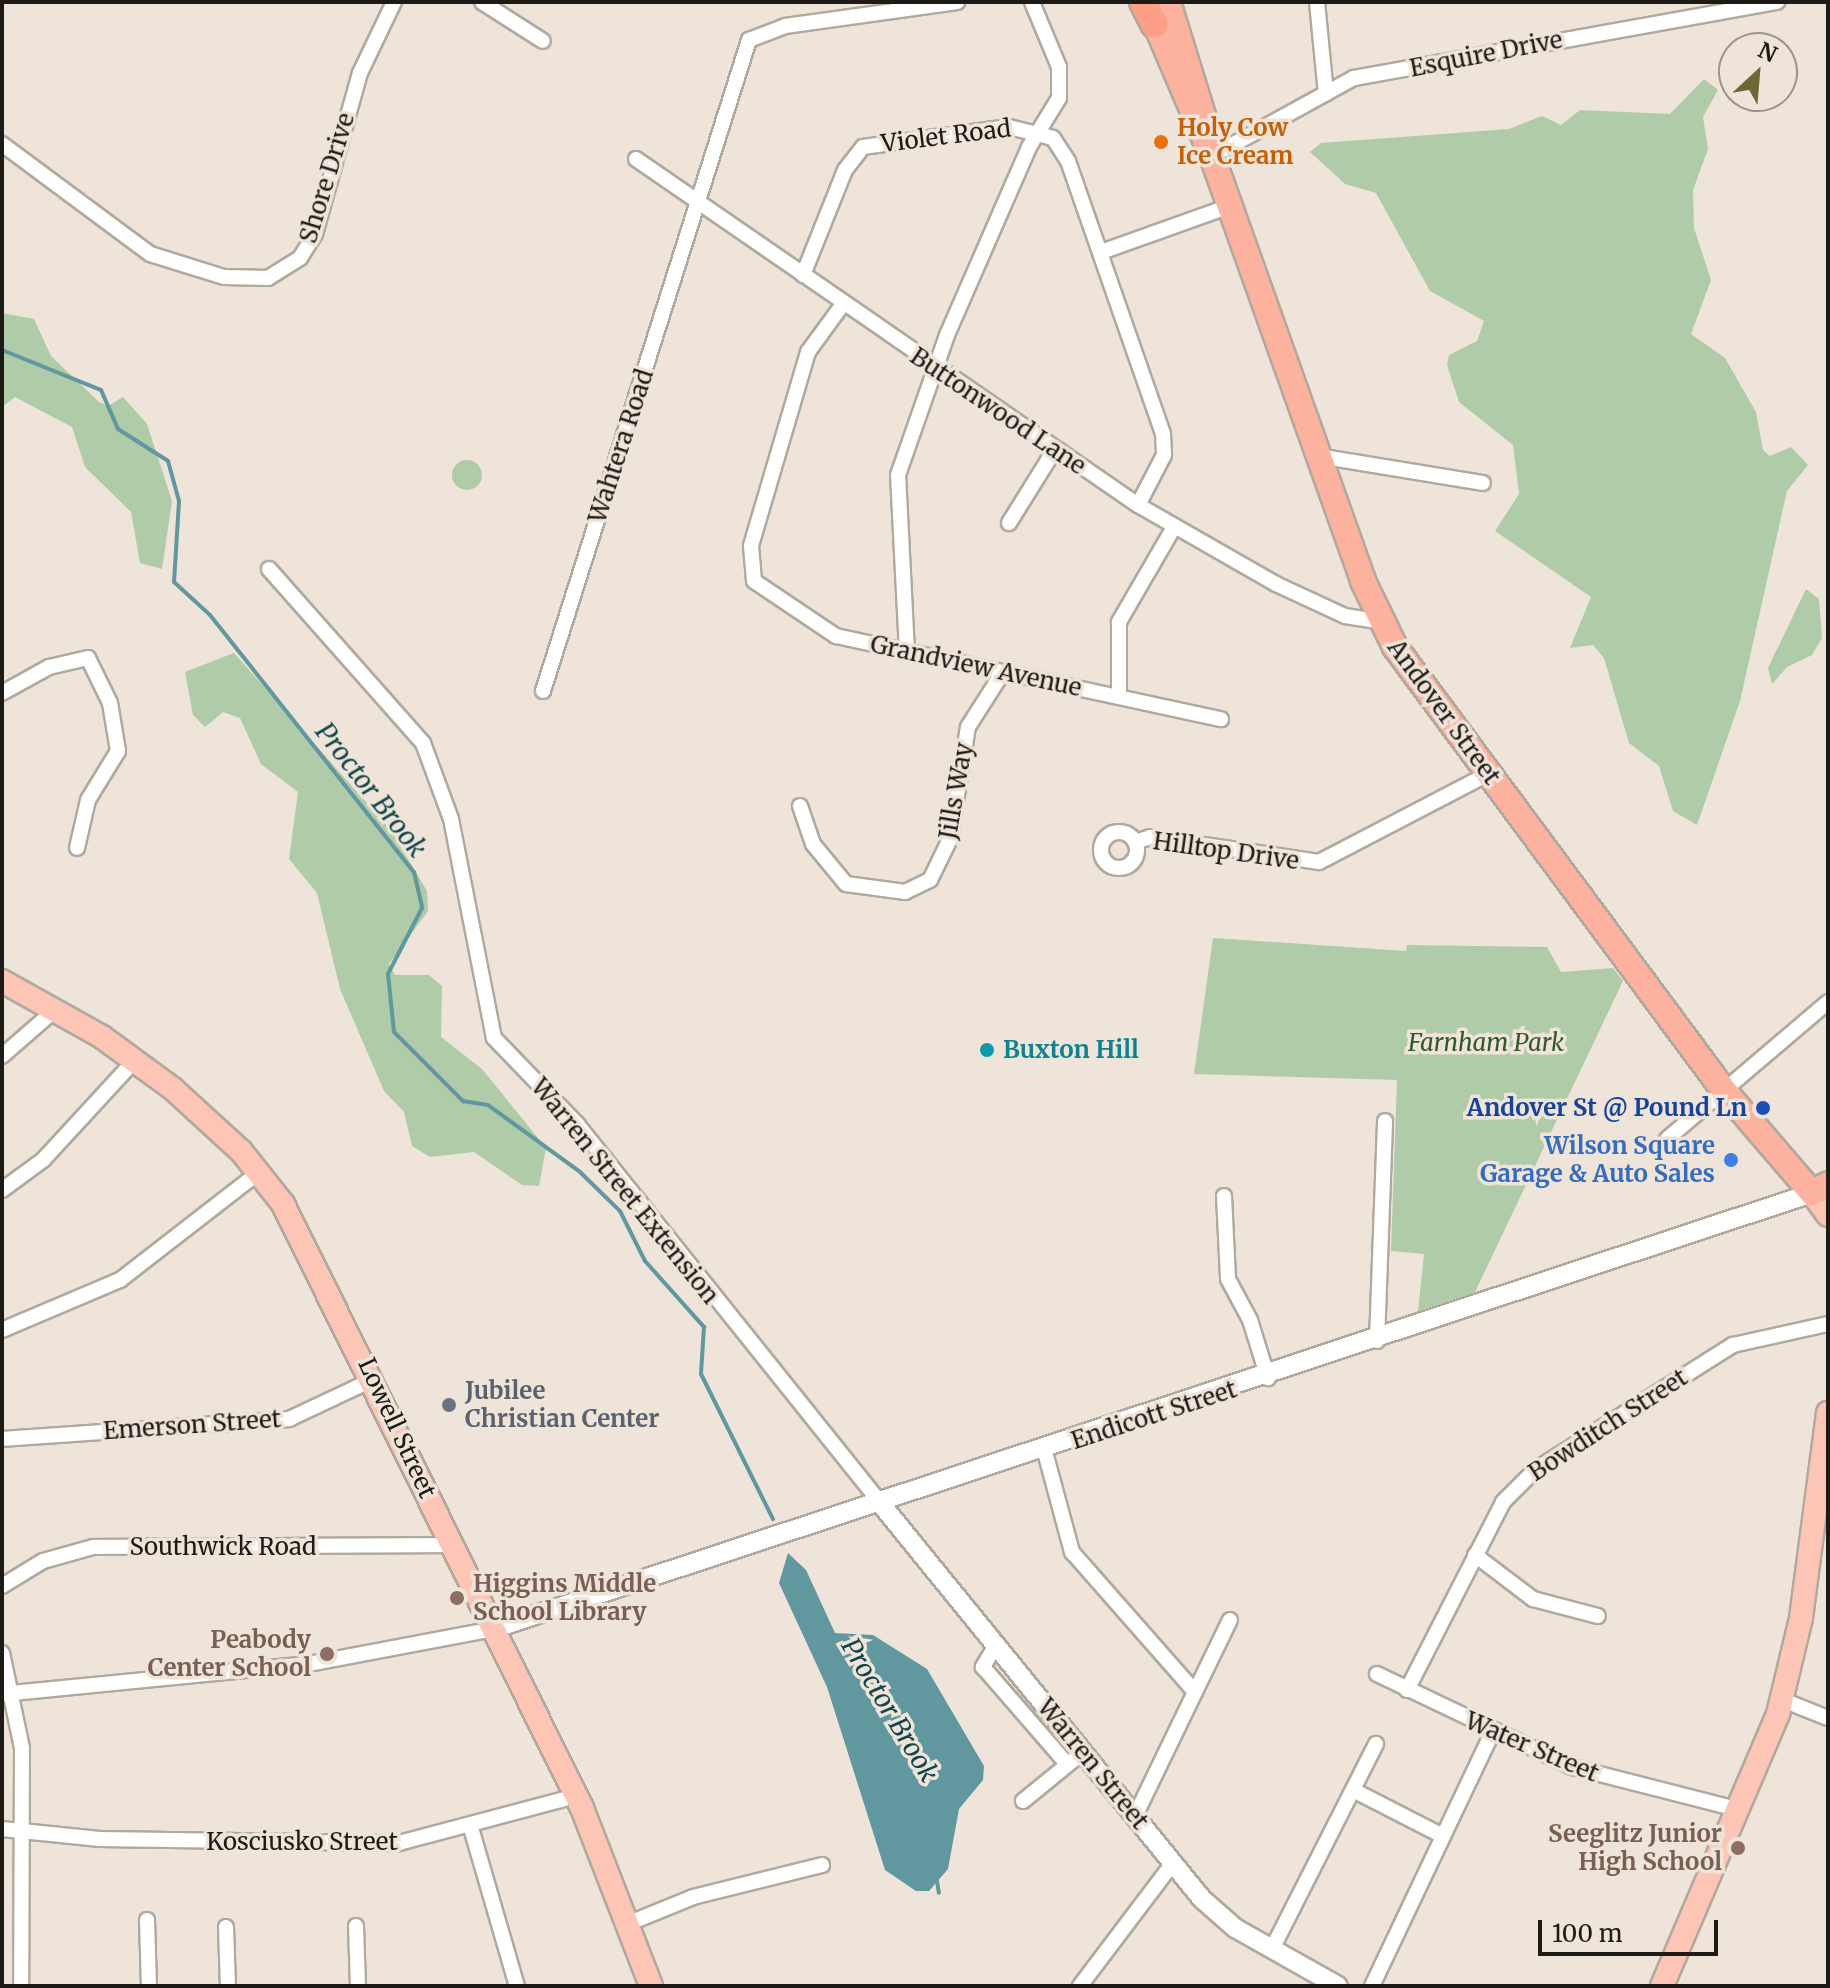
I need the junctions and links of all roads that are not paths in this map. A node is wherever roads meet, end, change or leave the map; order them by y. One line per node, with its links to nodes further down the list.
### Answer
1 (394, 2): 11 (street, Shore Drive)
2 (482, 2): 8 (street)
3 (957, 2): 14 (street, Wahtera Road)
4 (1032, 2): 10 (street)
5 (1317, 2): 9 (street)
6 (1777, 2): 9 (street, Esquire Drive)
7 (1153, 8): 12 (highway, Andover Street)
8 (543, 41)
9 (1326, 94): 12 (street, Esquire Drive)
10 (1039, 132): 16 (street, Violet Road); 17 (street, Violet Road); 19 (street)
11 (2, 144)
12 (1212, 156): 15 (highway, Andover Street)
13 (636, 159): 14 (street, Buttonwood Lane)
14 (696, 201): 17 (street, Buttonwood Lane); 30 (street, Wahtera Road)
15 (1230, 206): 16 (street); 21 (highway, Andover Street)
16 (1101, 252): 23 (street, Violet Road)
17 (803, 275): 18 (street, Buttonwood Lane)
18 (843, 304): 19 (street, Buttonwood Lane); 28 (street, Grandview Avenue)
19 (938, 371): 20 (street, Buttonwood Lane); 28 (street)
20 (1055, 449): 23 (street, Buttonwood Lane); 24 (street)
21 (1318, 456): 22 (street); 27 (highway, Andover Street)
22 (1483, 483)
23 (1138, 505): 25 (street, Buttonwood Lane)
24 (1009, 523)
25 (1174, 527): 27 (street, Buttonwood Lane); 32 (street)
26 (269, 569): 59 (street, Warren Street Extension)
27 (1381, 622): 34 (highway, Andover Street)
28 (907, 652): 29 (street, Grandview Avenue)
29 (1003, 672): 32 (street, Grandview Avenue); 35 (street, Jills Way)
30 (543, 691)
31 (2, 693): 37 (street)
32 (1119, 695): 33 (street, Grandview Avenue)
33 (1221, 719)
34 (1488, 774): 36 (street, Hilltop Drive); 43 (highway, Andover Street)
35 (800, 806)
36 (1135, 842)
37 (77, 848)
38 (2, 981): 40 (main road, Lowell Street)
39 (1828, 1002): 43 (street)
40 (56, 1009): 41 (street); 42 (main road, Lowell Street)
41 (2, 1056)
42 (135, 1060): 46 (main road, Lowell Street); 48 (street)
43 (1722, 1088): 45 (street); 47 (highway, Andover Street)
44 (1385, 1121): 53 (street)
45 (1667, 1139)
46 (258, 1173): 52 (street); 55 (main road, Lowell Street)
47 (1820, 1188): 50 (main road); 53 (street, Endicott Street)
48 (2, 1190)
49 (1224, 1196): 54 (street)
50 (1828, 1215)
51 (1828, 1324): 61 (street, Bowditch Street)
52 (2, 1330)
53 (1377, 1341): 54 (street, Endicott Street)
54 (1268, 1378): 58 (street, Endicott Street)
55 (374, 1379): 57 (street, Emerson Street); 60 (main road, Lowell Street)
56 (1828, 1413): 72 (main road)
57 (2, 1439)
58 (1045, 1452): 59 (street, Endicott Street); 70 (street)
59 (881, 1504): 65 (street, Endicott Street); 66 (street, Warren Street)
60 (453, 1545): 62 (street, Southwick Road); 65 (main road, Lowell Street)
61 (1475, 1555): 63 (street); 69 (street, Bowditch Street)
62 (2, 1586)
63 (1598, 1616)
64 (1230, 1620): 70 (street)
65 (493, 1629): 71 (street); 79 (main road, Lowell Street)
66 (996, 1645): 76 (street, Warren Street); 77 (street)
67 (2, 1653): 71 (street)
68 (1377, 1674): 69 (street, Water Street)
69 (1407, 1690): 74 (street, Water Street)
70 (1195, 1692): 82 (street)
71 (8, 1694): 85 (street)
72 (1783, 1700): 73 (street); 81 (main road)
73 (1828, 1718)
74 (1492, 1733): 81 (street, Water Street); 86 (street)
75 (1376, 1744): 78 (street)
76 (1083, 1752): 77 (street); 82 (street, Warren Street)
77 (1067, 1764): 80 (street)
78 (1353, 1790): 86 (street); 93 (street)
79 (576, 1796): 83 (street, Kosciusko Street); 90 (main road, Lowell Street)
80 (1023, 1801)
81 (1741, 1810): 103 (main road)
82 (1135, 1816): 87 (street, Warren Street)
83 (471, 1828): 85 (street, Kosciusko Street); 98 (street)
84 (2, 1829): 85 (street, Kosciusko Street)
85 (22, 1831): 94 (street)
86 (1443, 1836): 102 (street)
87 (1173, 1863): 93 (street, Warren Street); 100 (street)
88 (822, 1865): 90 (street)
89 (147, 1920): 95 (street)
90 (627, 1924): 99 (main road, Lowell Street)
91 (356, 1926): 97 (street)
92 (226, 1927): 96 (street)
93 (1272, 1949): 101 (street, Warren Street)
94 (21, 1986)
95 (149, 1986)
96 (228, 1986)
97 (358, 1986)
98 (517, 1986)
99 (651, 1986)
100 (1080, 1986)
101 (1338, 1986)
102 (1372, 1986)
103 (1662, 1986)

